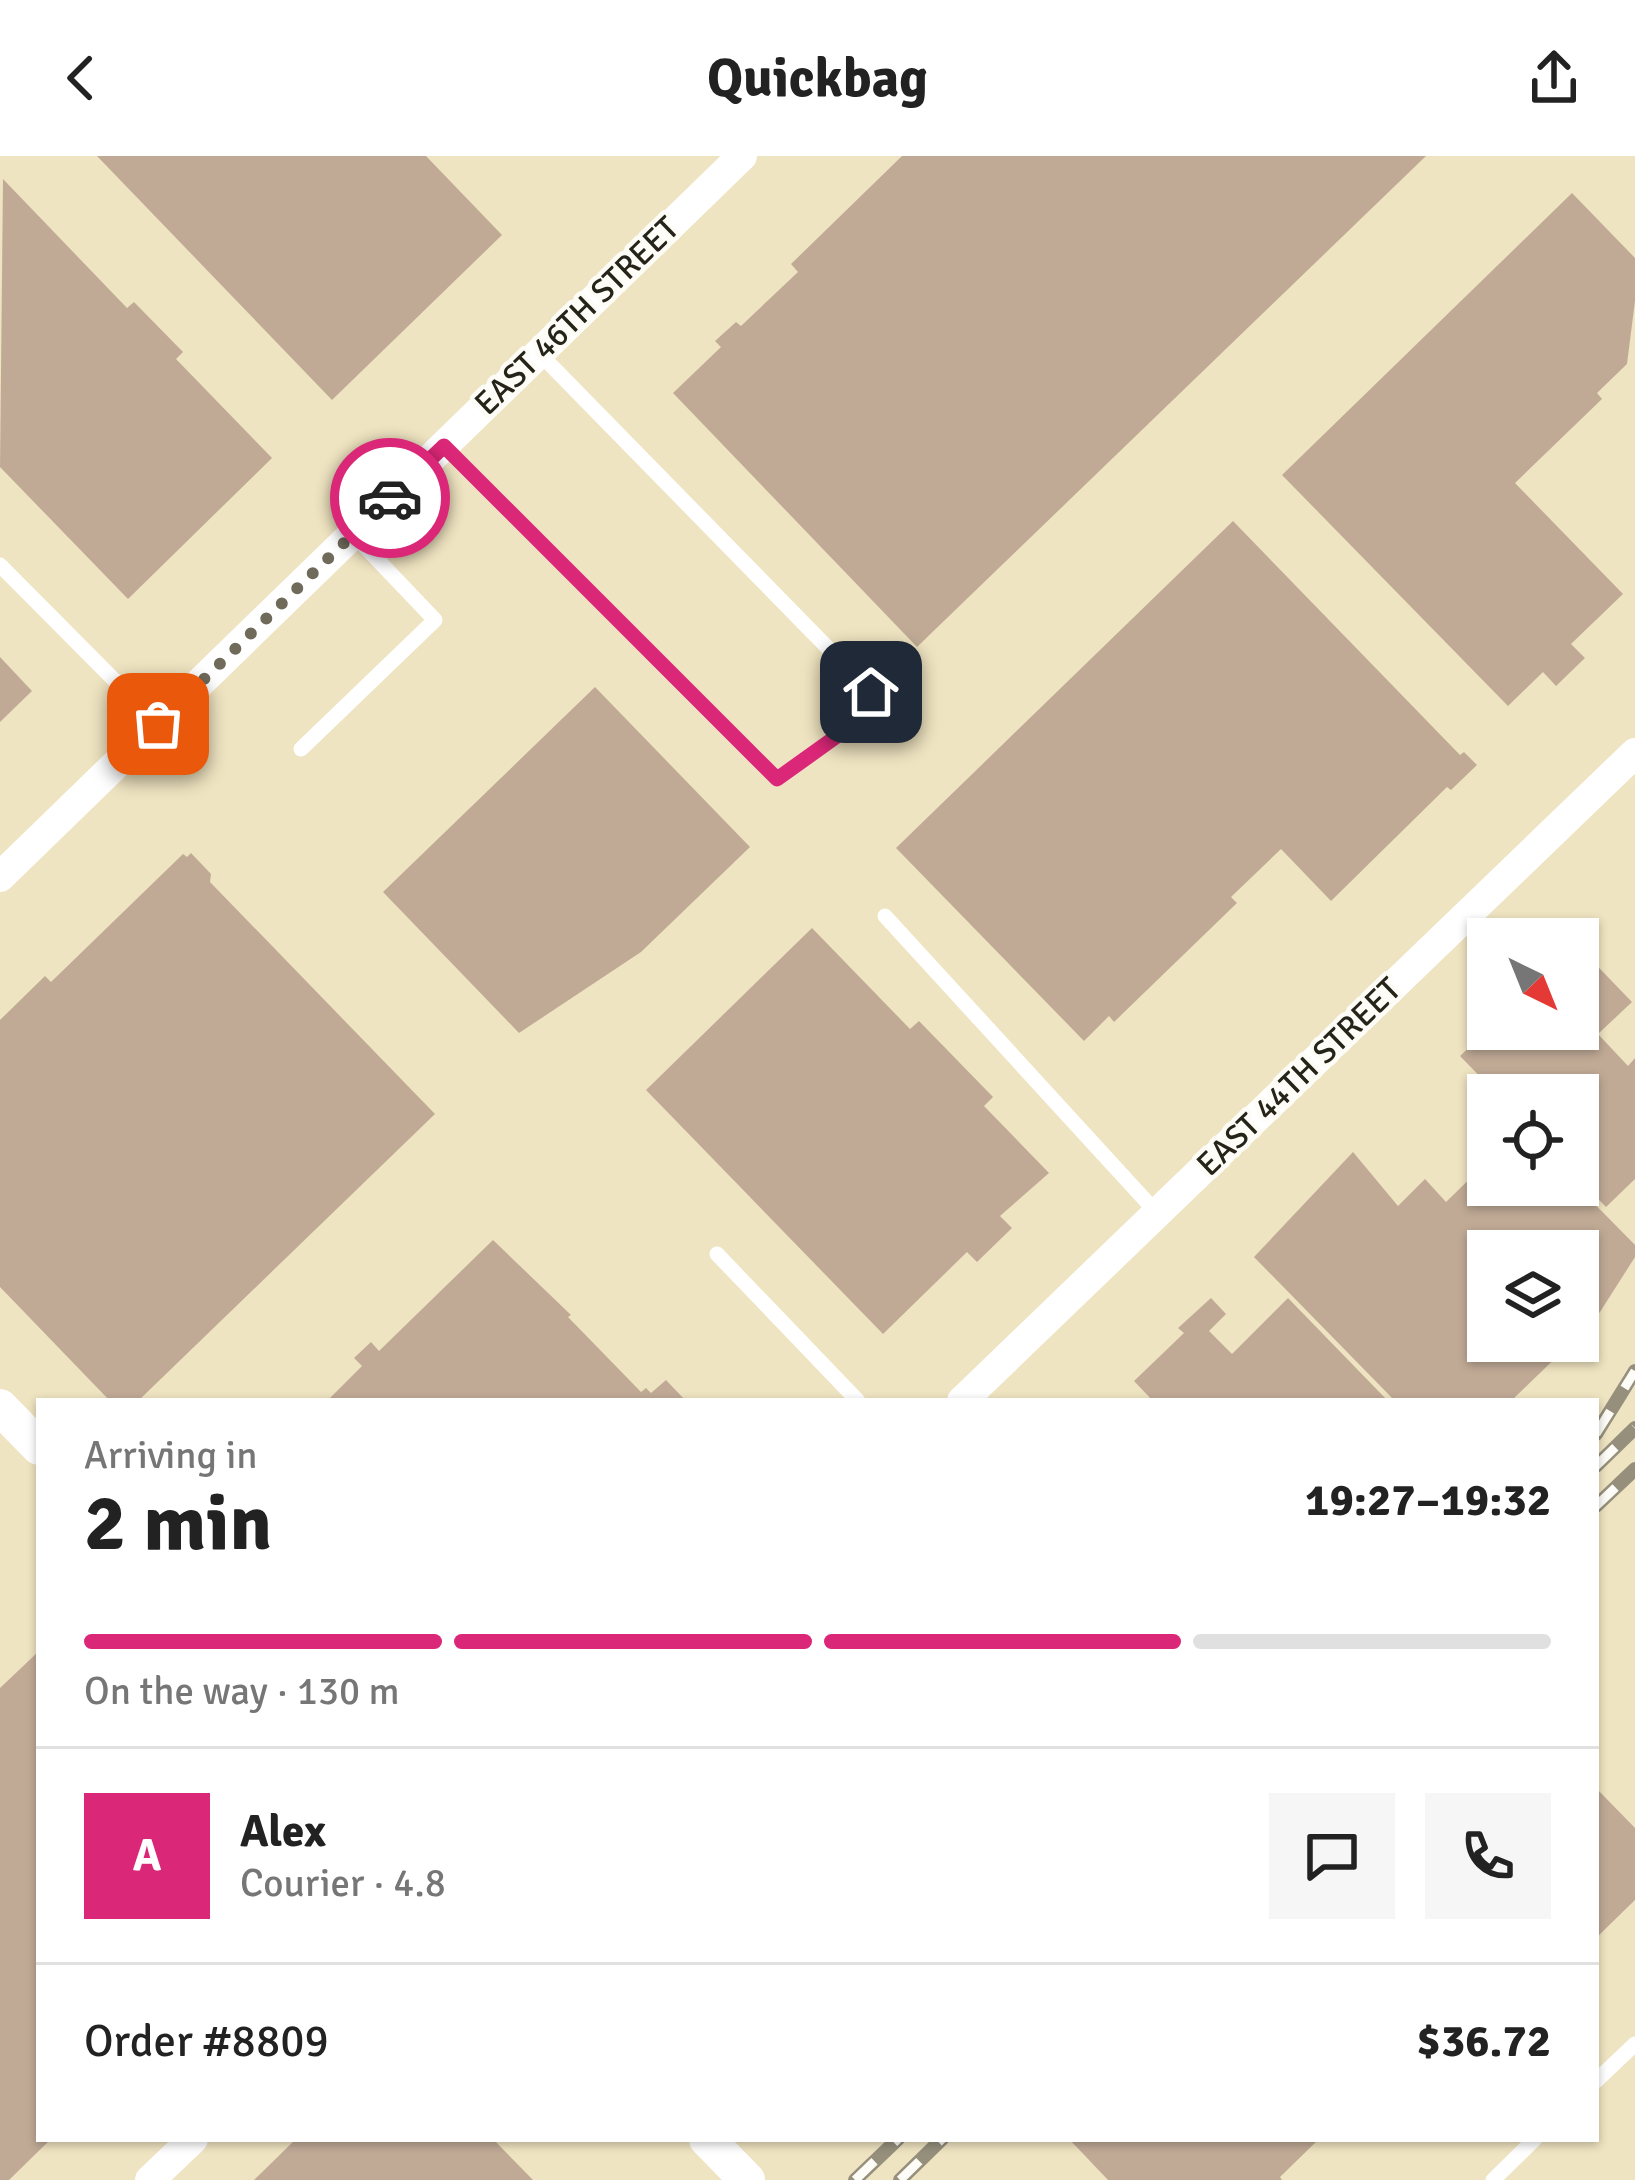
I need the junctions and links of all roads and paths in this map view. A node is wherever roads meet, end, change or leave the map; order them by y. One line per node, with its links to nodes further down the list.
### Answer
1 (742, 156): 2 (street, EAST 46TH STREET)
2 (539, 352): 3 (street, EAST 46TH STREET); 3 (lane)
3 (444, 446): 4 (street, EAST 46TH STREET)
4 (353, 534): 6 (street, EAST 46TH STREET); 7 (lane)
5 (0, 565): 6 (lane)
6 (158, 724): 9 (street, EAST 46TH STREET)
7 (302, 749)
8 (1635, 753): 11 (street, EAST 44TH STREET)
9 (0, 877)
10 (884, 916): 11 (lane)
11 (1157, 1214): 14 (street, EAST 44TH STREET)
12 (717, 1254): 13 (lane)
13 (855, 1398)
14 (965, 1398)
15 (0, 1407): 16 (street)
16 (36, 1444)
17 (1635, 2044): 18 (lane)
18 (1599, 2078)
19 (190, 2142): 22 (street)
20 (710, 2142): 23 (street)
21 (1532, 2142): 24 (lane)
22 (150, 2180)
23 (746, 2180)
24 (1492, 2180)

